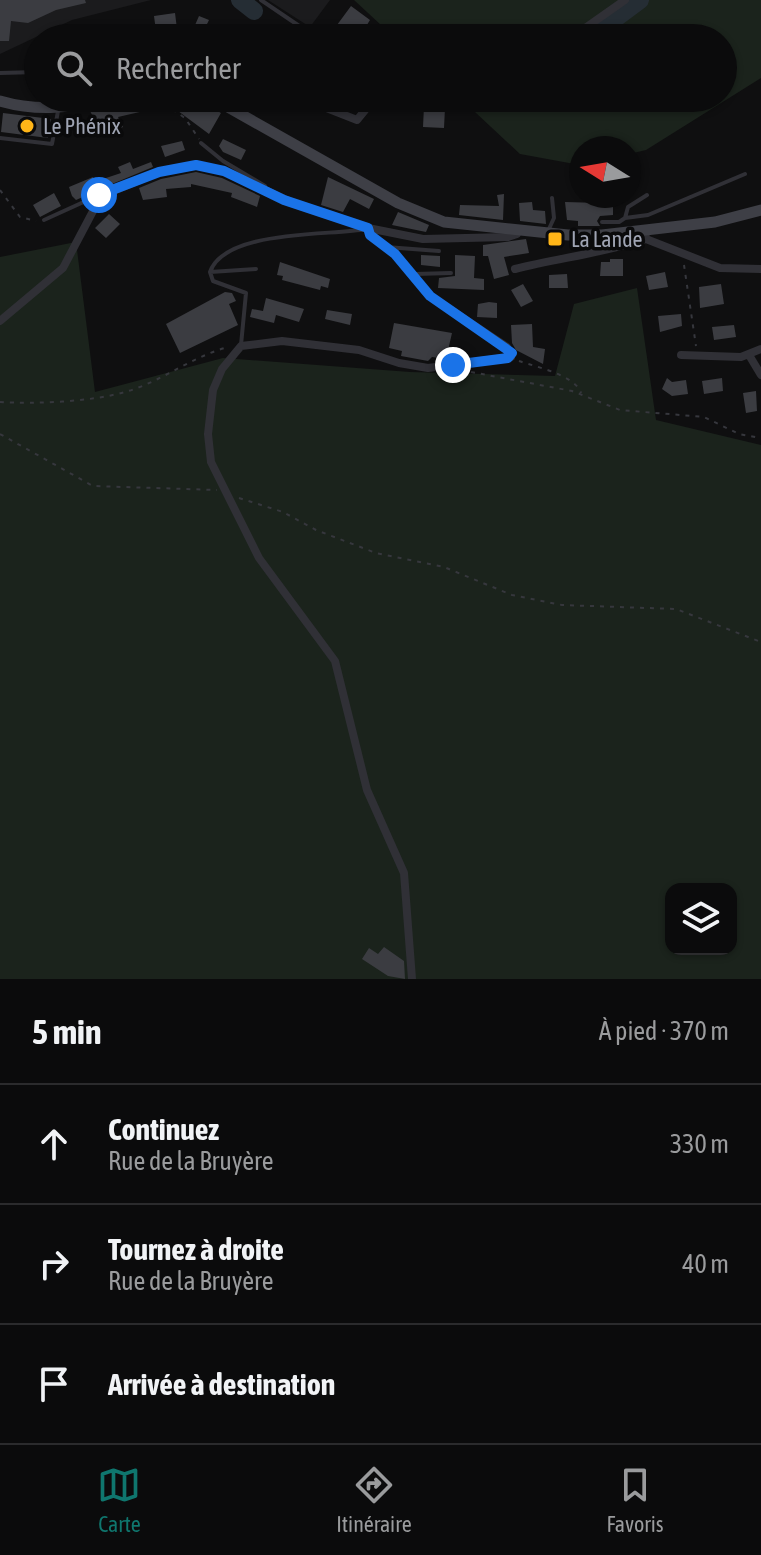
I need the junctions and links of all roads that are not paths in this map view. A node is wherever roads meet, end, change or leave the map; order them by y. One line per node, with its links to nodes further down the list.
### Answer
1 (261, 0): 3 (lane)
2 (625, 0): 4 (street)
3 (296, 24)
4 (591, 24)
5 (24, 72): 6 (lane)
6 (0, 73)
7 (0, 101): 8 (main road)
8 (24, 107)
9 (57, 112): 13 (lane)
10 (237, 112): 26 (main road)
11 (334, 112): 12 (street)
12 (364, 112)
13 (0, 138)
14 (201, 143): 16 (lane)
15 (745, 174): 21 (lane)
16 (269, 193): 18 (street); 25 (street)
17 (647, 195): 22 (lane)
18 (101, 196): 23 (lane); 37 (street)
19 (552, 198): 27 (lane)
20 (761, 210): 28 (main road)
21 (648, 215): 22 (lane); 28 (lane)
22 (625, 218): 24 (lane)
23 (44, 220)
24 (602, 222)
25 (368, 228): 26 (street); 29 (street); 34 (lane)
26 (518, 229): 27 (main road)
27 (548, 233): 28 (main road)
28 (647, 233): 32 (street); 33 (street)
29 (386, 247): 30 (lane); 36 (street)
30 (439, 251)
31 (256, 269): 34 (lane)
32 (515, 269)
33 (761, 269)
34 (210, 272): 38 (lane)
35 (451, 273): 36 (lane)
36 (412, 275): 38 (street)
37 (0, 321)
38 (241, 346): 43 (street)
39 (761, 349): 41 (street)
40 (681, 355): 41 (street)
41 (749, 355): 42 (street)
42 (761, 375)
43 (412, 979)

